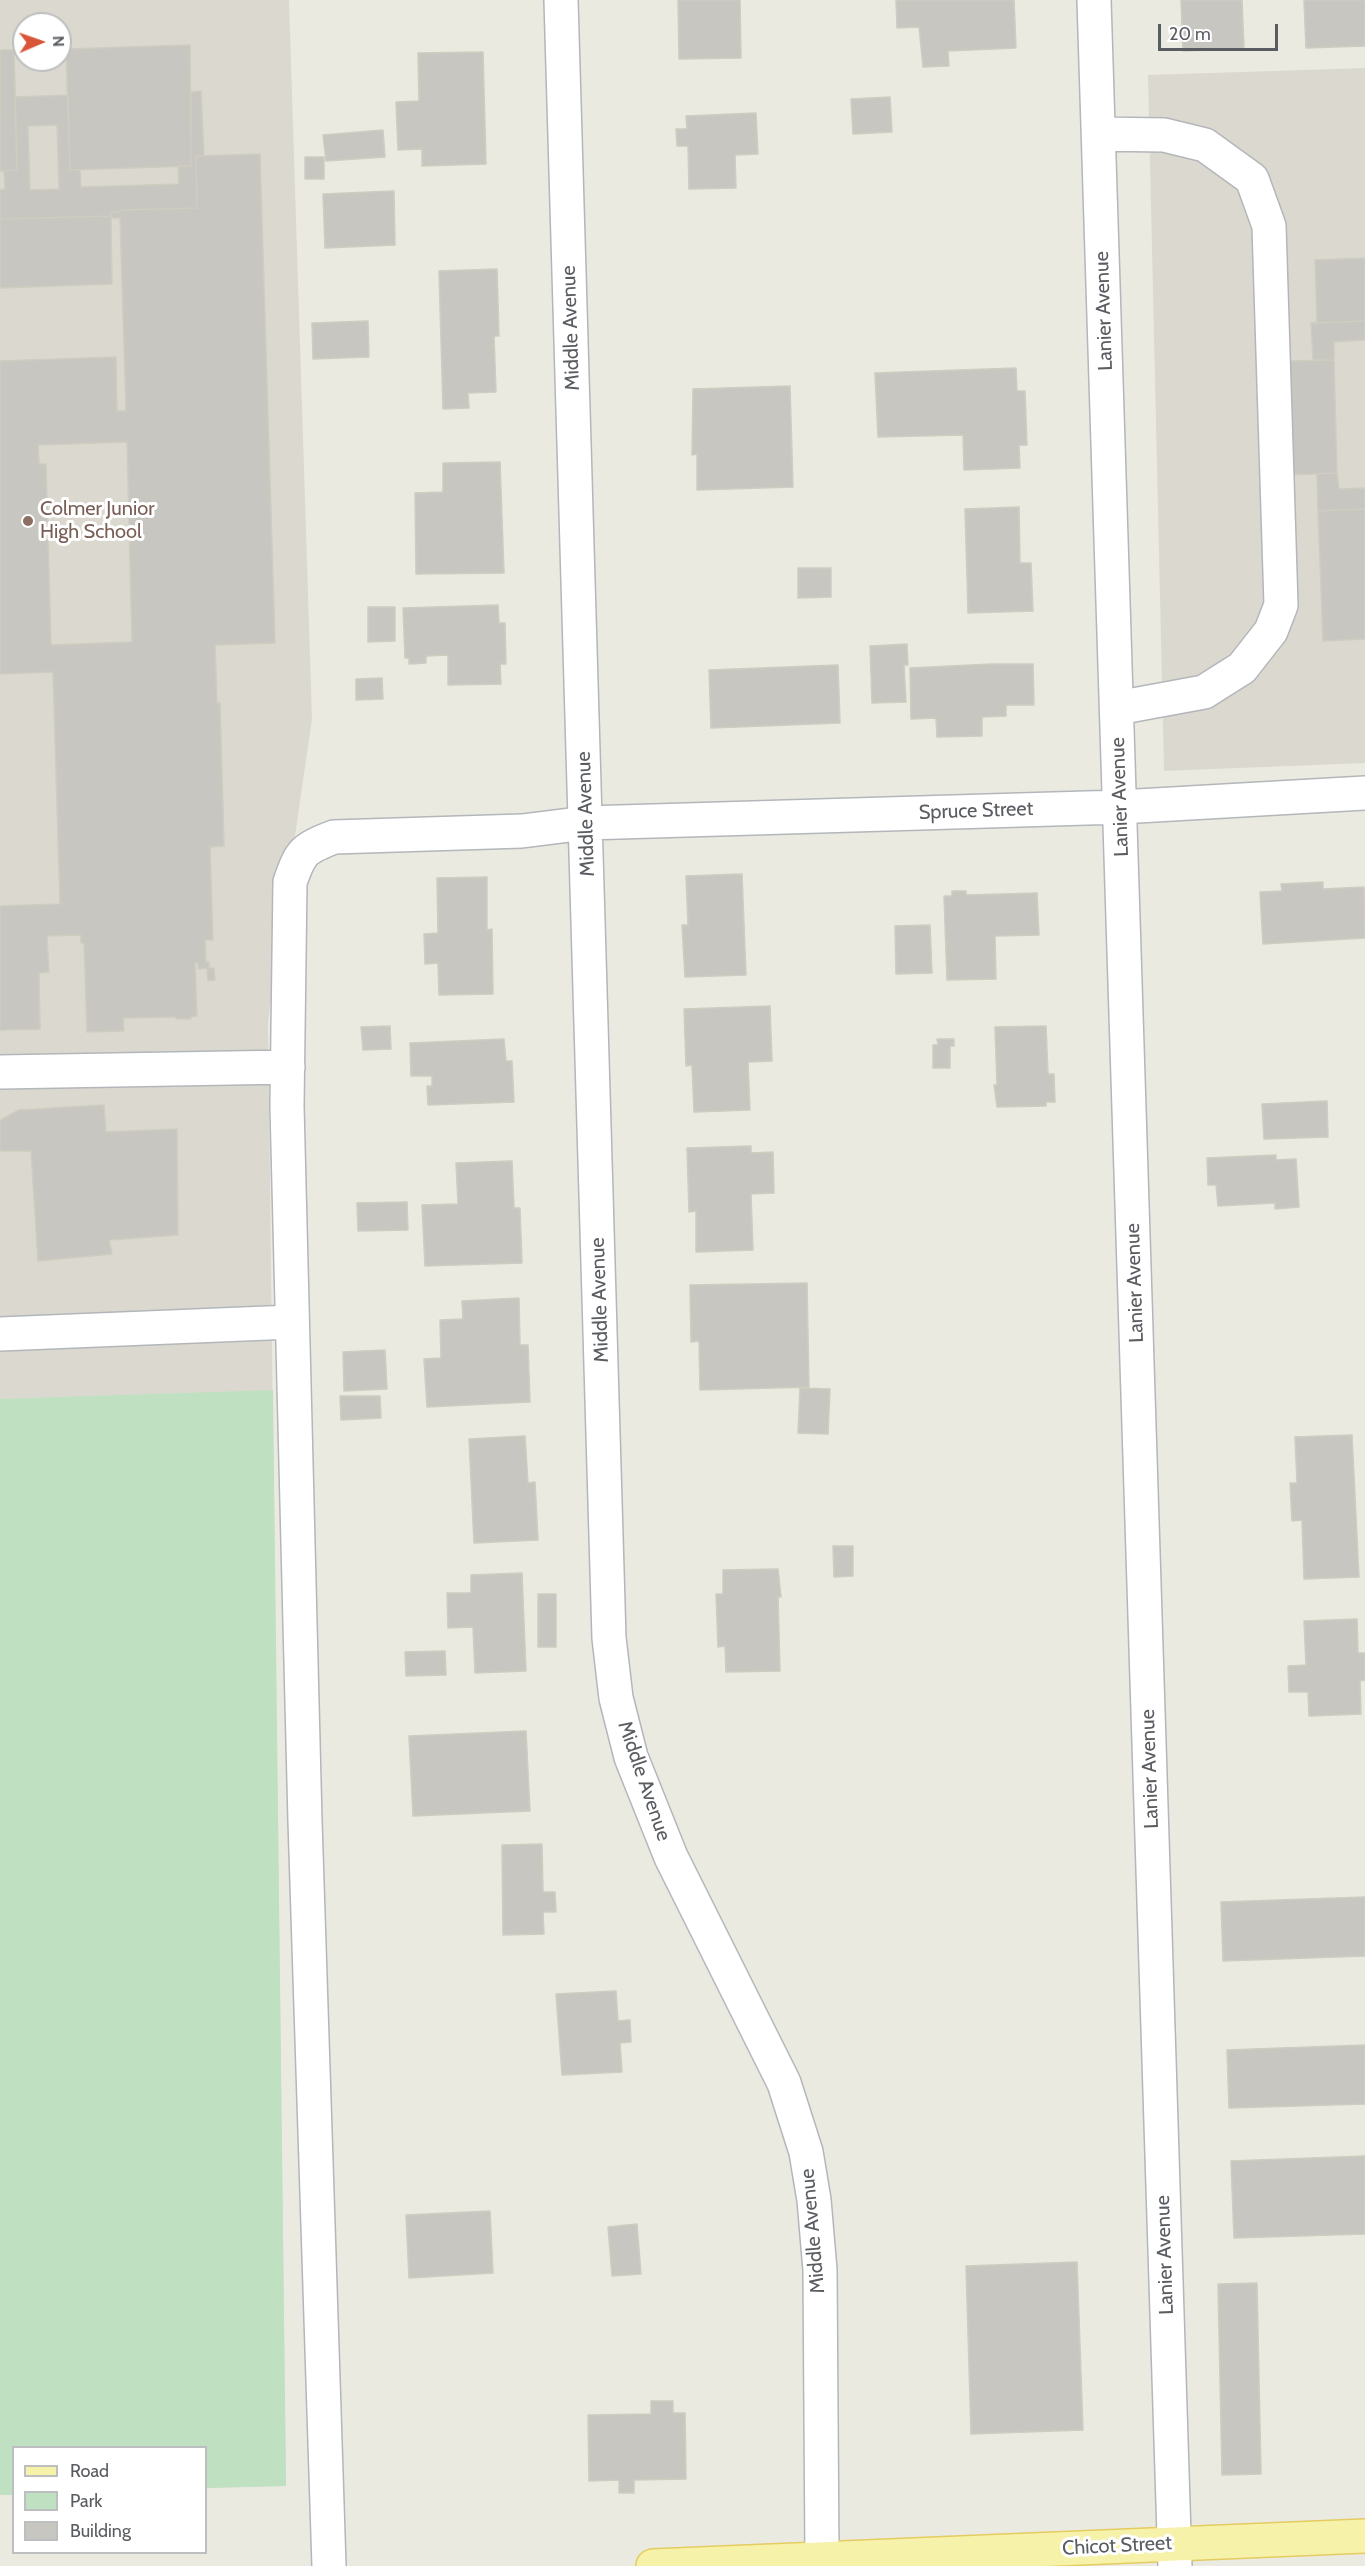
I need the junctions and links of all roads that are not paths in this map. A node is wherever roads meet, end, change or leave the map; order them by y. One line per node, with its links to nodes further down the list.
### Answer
1 (561, 0): 7 (street, Middle Avenue)
2 (1094, 0): 3 (street, Lanier Avenue)
3 (1099, 134): 4 (street, Lanier Avenue); 4 (street)
4 (1117, 708): 6 (street, Lanier Avenue)
5 (1365, 793): 6 (street, Spruce Street)
6 (1120, 807): 7 (street, Spruce Street); 13 (street, Lanier Avenue)
7 (586, 823): 8 (street, Spruce Street); 14 (street, Middle Avenue)
8 (288, 1067): 9 (street); 10 (street, Spruce Street)
9 (0, 1072)
10 (292, 1322): 11 (street); 15 (street, Spruce Street)
11 (0, 1334)
12 (1365, 2535): 13 (main road, Chicot Street)
13 (1174, 2555): 14 (main road, Chicot Street)
14 (822, 2559): 16 (main road, Chicot Street)
15 (329, 2566)
16 (653, 2566)

